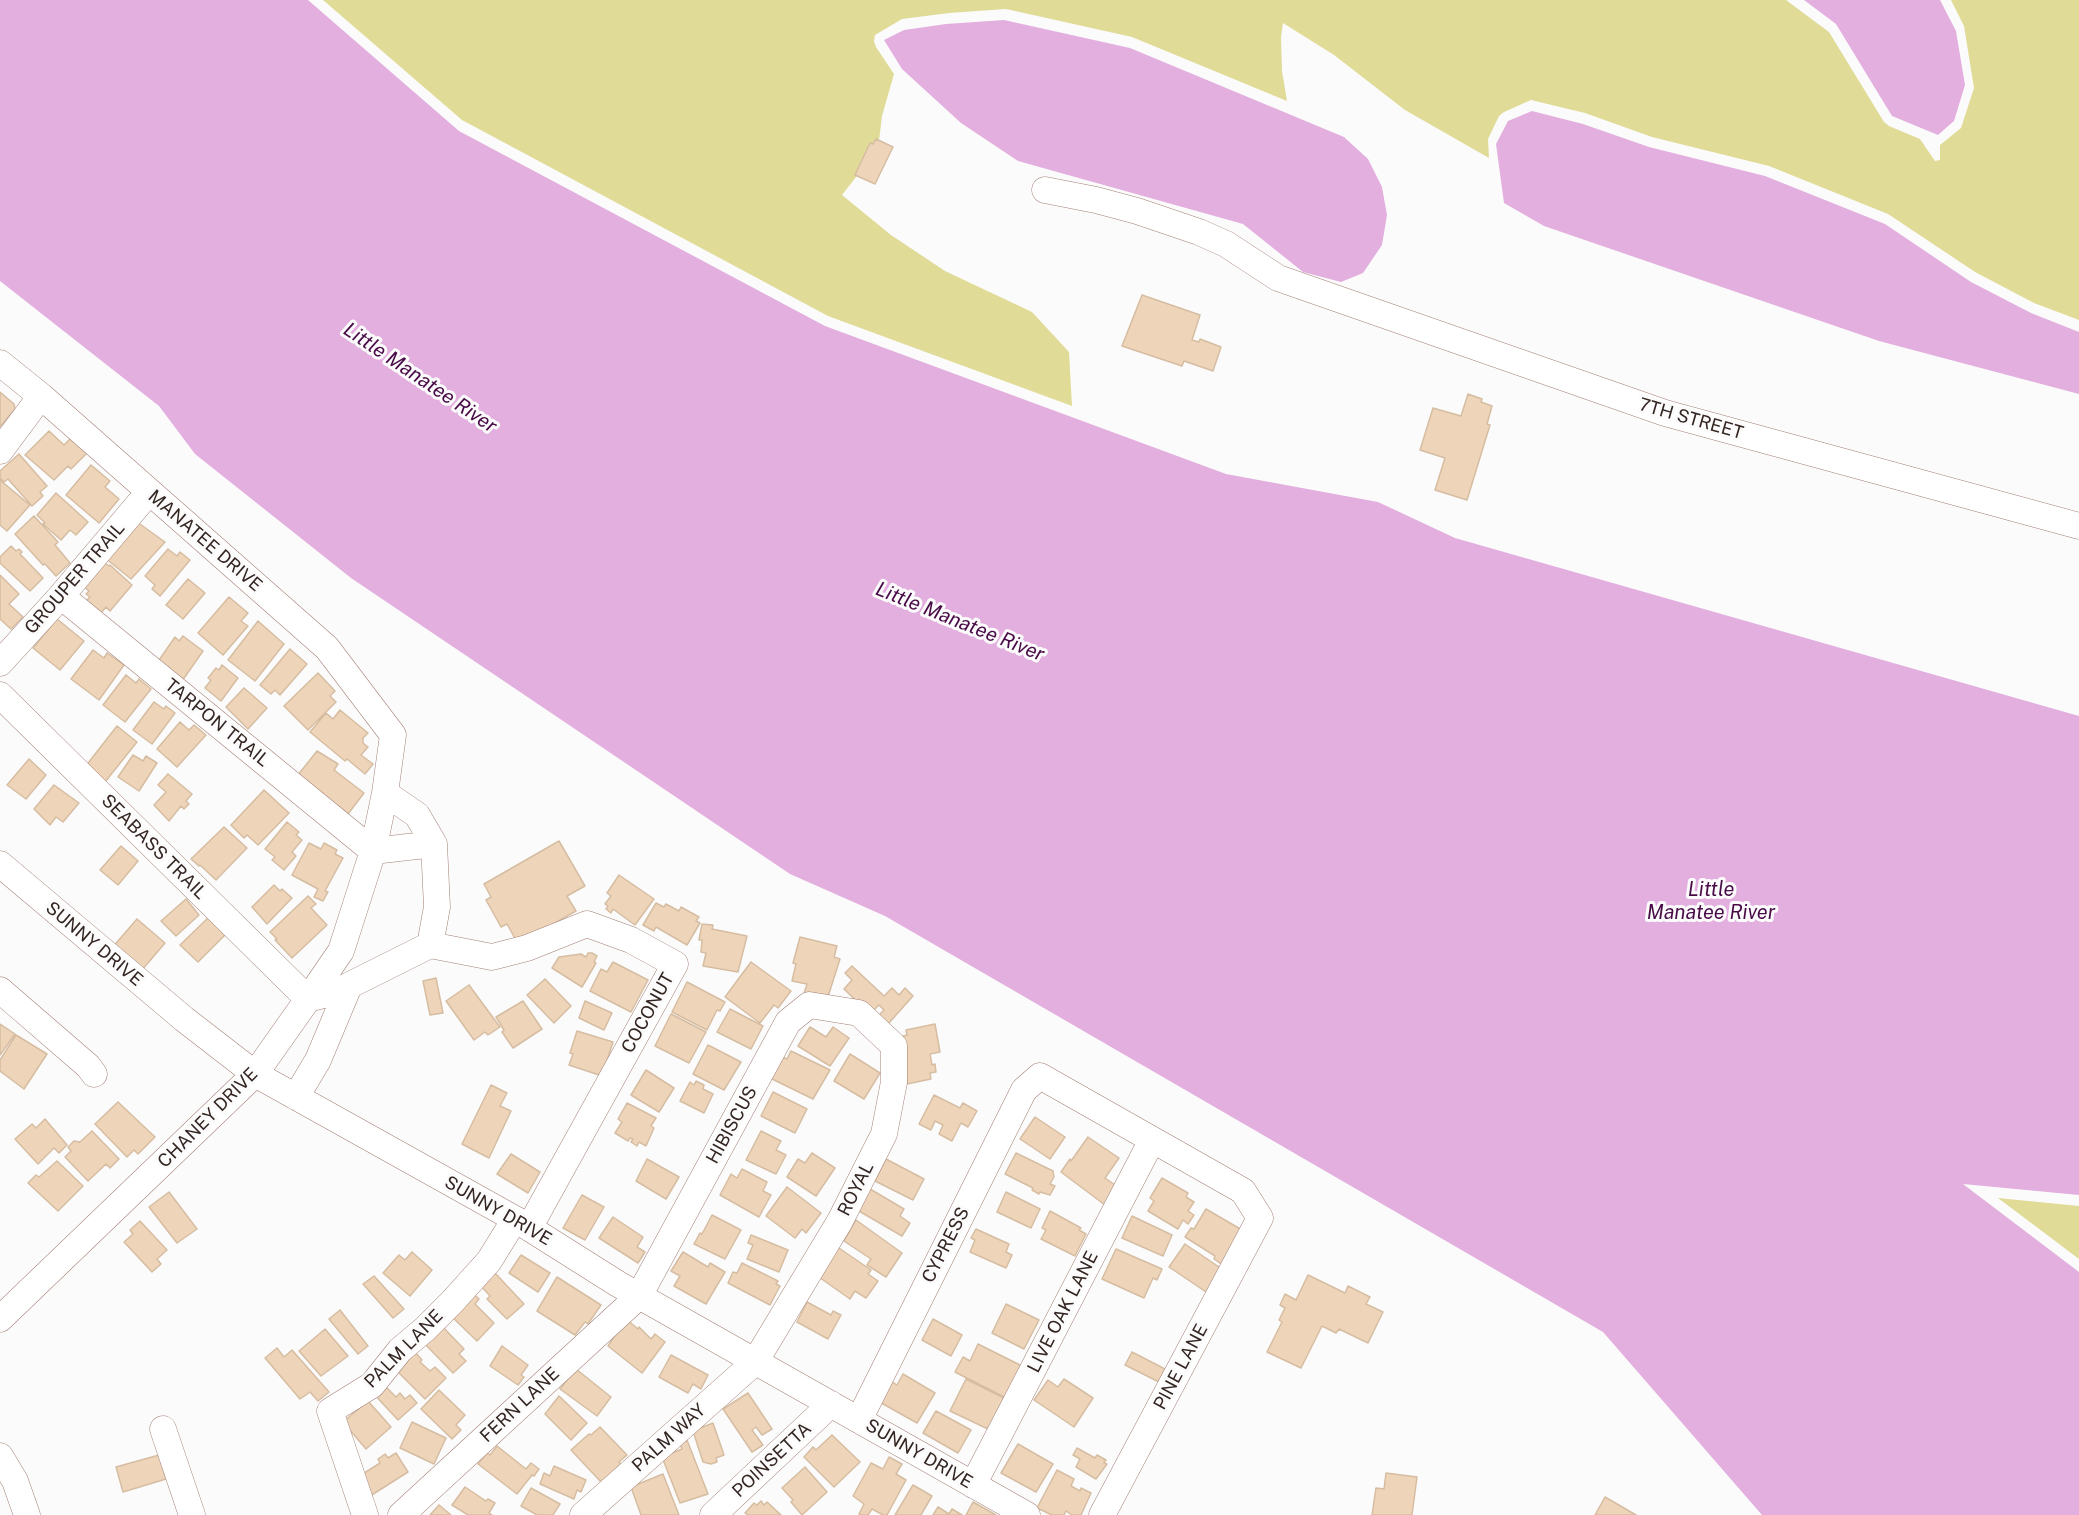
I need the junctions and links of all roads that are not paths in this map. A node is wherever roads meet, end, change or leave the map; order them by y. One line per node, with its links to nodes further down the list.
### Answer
1 (1045, 190): 6 (street, 7TH STREET)
2 (0, 363): 3 (street, MANATEE DRIVE)
3 (41, 396): 4 (street); 5 (street, MANATEE DRIVE)
4 (0, 451)
5 (149, 492): 7 (street, GROUPER TRAIL); 10 (street, MANATEE DRIVE)
6 (2079, 526)
7 (61, 596): 8 (street, GROUPER TRAIL); 13 (street, TARPON TRAIL)
8 (0, 663)
9 (0, 695): 18 (street, SEABASS TRAIL)
10 (393, 735): 11 (street, CHANEY DRIVE)
11 (385, 793): 12 (street); 13 (street, CHANEY DRIVE)
12 (434, 844): 13 (street); 15 (street)
13 (373, 851): 18 (street, CHANEY DRIVE)
14 (0, 864): 21 (street, SUNNY DRIVE)
15 (430, 945): 16 (street); 24 (street, COCONUT)
16 (349, 986): 18 (street); 22 (street)
17 (0, 990): 20 (street)
18 (308, 999): 21 (street, CHANEY DRIVE)
19 (859, 1013): 25 (street, HIBISCUS); 27 (street, ROYAL)
20 (94, 1074)
21 (255, 1074): 22 (street, SUNNY DRIVE); 26 (street, CHANEY DRIVE)
22 (296, 1097): 24 (street, SUNNY DRIVE)
23 (1152, 1140): 29 (street, CYPRESS); 32 (street, LIVE OAK LANE); 40 (street, PINE LANE)
24 (522, 1223): 25 (street, SUNNY DRIVE); 35 (street, PALM LANE)
25 (639, 1296): 27 (street, SUNNY DRIVE); 36 (street, FERN LANE)
26 (0, 1319)
27 (755, 1362): 28 (street, SUNNY DRIVE); 37 (street, PALM WAY)
28 (831, 1404): 29 (street, SUNNY DRIVE); 38 (street, POINSETTA)
29 (859, 1420): 32 (street, SUNNY DRIVE)
30 (163, 1429): 34 (street)
31 (0, 1456): 33 (street)
32 (973, 1485): 39 (street, SUNNY DRIVE)
33 (27, 1515)
34 (192, 1515)
35 (365, 1515)
36 (401, 1515)
37 (583, 1515)
38 (713, 1515)
39 (1027, 1515)
40 (1102, 1515)

